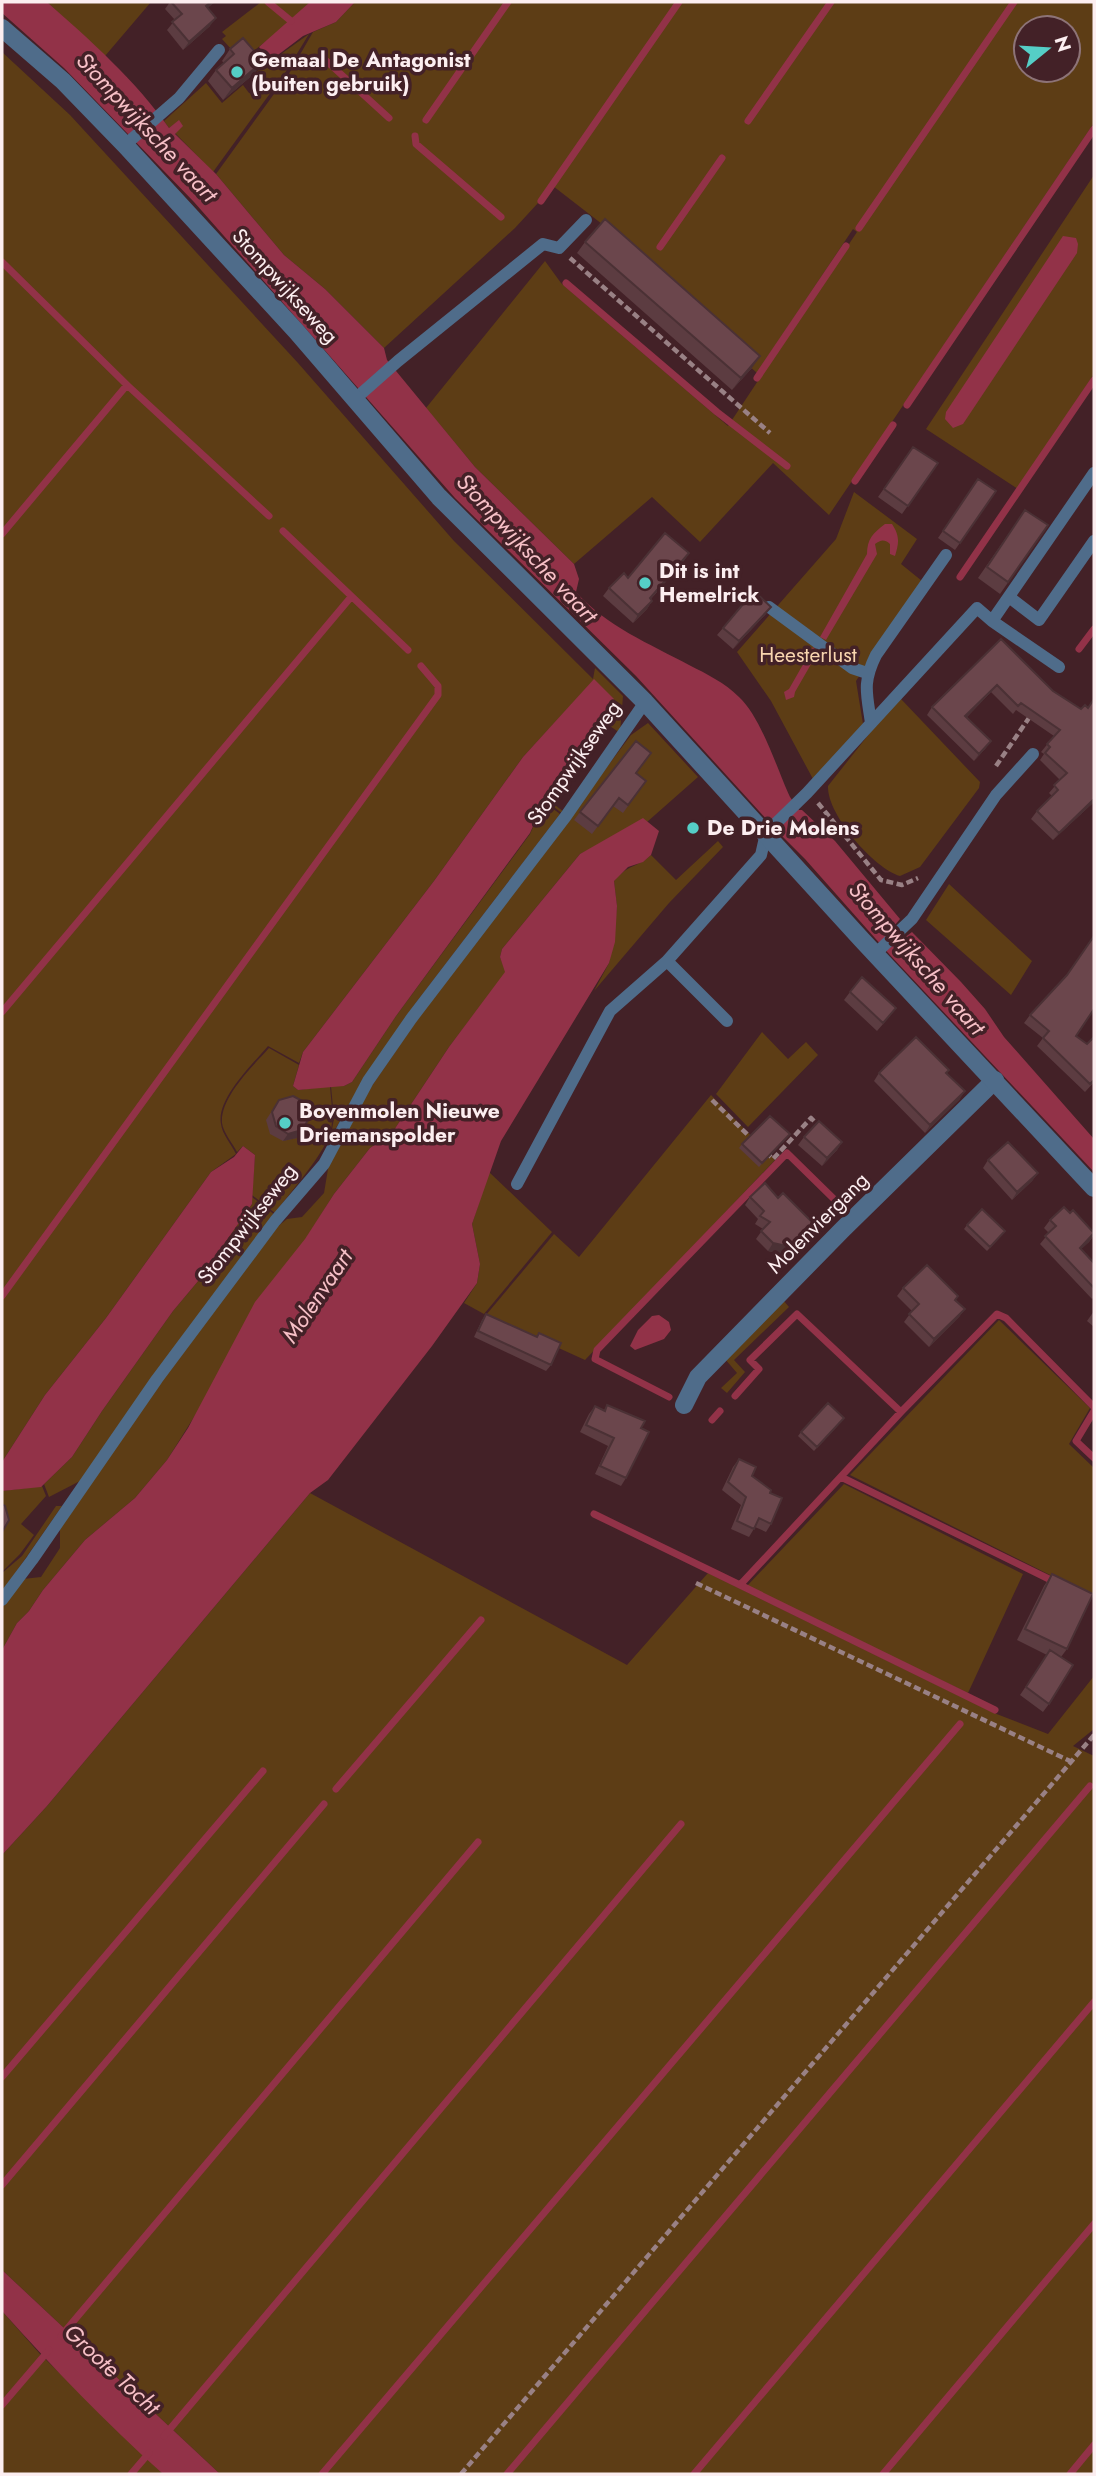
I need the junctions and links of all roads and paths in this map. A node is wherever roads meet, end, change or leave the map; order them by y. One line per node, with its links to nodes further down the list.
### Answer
1 (2, 29): 3 (street, Stompwijkseweg)
2 (219, 50): 3 (lane)
3 (128, 142): 6 (street, Stompwijkseweg)
4 (586, 220): 5 (lane)
5 (559, 248): 6 (lane); 7 (path)
6 (358, 396): 16 (street, Stompwijkseweg)
7 (770, 433)
8 (1094, 473): 11 (lane)
9 (1094, 541): 11 (lane)
10 (946, 555): 15 (lane)
11 (1009, 597): 13 (lane)
12 (769, 607): 15 (lane)
13 (992, 621): 14 (lane); 18 (lane)
14 (1059, 667)
15 (867, 673): 18 (lane)
16 (645, 702): 22 (street, Stompwijkseweg); 36 (lane, Stompwijkseweg)
17 (1033, 711): 20 (path)
18 (872, 723): 21 (lane)
19 (1034, 754): 24 (lane)
20 (996, 767)
21 (803, 797): 22 (lane); 23 (path)
22 (770, 830): 24 (street, Stompwijkseweg); 25 (lane)
23 (921, 877)
24 (878, 951): 27 (street, Stompwijkseweg)
25 (667, 961): 26 (lane); 32 (lane)
26 (727, 1021)
27 (995, 1080): 33 (street, Stompwijkseweg); 34 (street, Molenviergang)
28 (712, 1100): 30 (path)
29 (823, 1130): 31 (path)
30 (755, 1142)
31 (764, 1150)
32 (517, 1184)
33 (1094, 1188)
34 (684, 1405)
35 (696, 1583): 38 (path)
36 (2, 1600)
37 (1094, 1735): 38 (path)
38 (1070, 1760): 39 (path)
39 (461, 2474)

